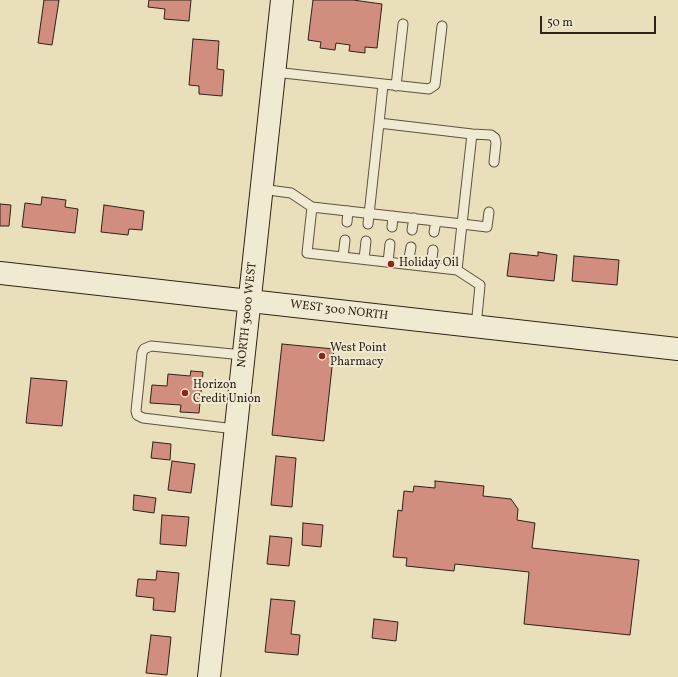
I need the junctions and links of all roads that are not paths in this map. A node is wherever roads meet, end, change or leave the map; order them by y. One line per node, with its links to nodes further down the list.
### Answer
1 (282, 0): 4 (main road, NORTH 3000 WEST)
2 (403, 24): 6 (lane)
3 (442, 26): 6 (lane)
4 (274, 72): 5 (lane); 10 (main road, NORTH 3000 WEST)
5 (383, 85): 6 (lane); 7 (lane)
6 (396, 86)
7 (379, 123): 8 (lane); 14 (lane)
8 (472, 134): 9 (lane); 20 (lane)
9 (494, 162)
10 (261, 189): 11 (lane); 36 (main road, NORTH 3000 WEST)
11 (312, 207): 12 (lane); 29 (lane)
12 (348, 211): 14 (lane); 18 (lane)
13 (489, 212): 20 (lane)
14 (369, 213): 15 (lane); 19 (lane)
15 (393, 216): 16 (lane); 21 (lane)
16 (414, 218): 17 (lane); 22 (lane)
17 (436, 221): 20 (lane); 23 (lane)
18 (347, 222)
19 (368, 224)
20 (462, 224): 34 (lane)
21 (392, 227)
22 (412, 230)
23 (434, 232)
24 (345, 240): 29 (lane)
25 (366, 241): 30 (lane)
26 (390, 244): 31 (lane)
27 (410, 247): 32 (lane)
28 (432, 250): 33 (lane)
29 (343, 257): 30 (lane)
30 (364, 259): 31 (lane)
31 (388, 262): 32 (lane)
32 (408, 264): 33 (lane)
33 (431, 267): 34 (lane)
34 (457, 270): 37 (lane)
35 (0, 273): 36 (main road, WEST 300 NORTH)
36 (250, 301): 37 (main road, WEST 300 NORTH); 39 (main road, NORTH 3000 WEST)
37 (476, 327): 38 (main road, WEST 300 NORTH)
38 (678, 349)
39 (243, 355): 40 (main road, NORTH 3000 WEST); 40 (lane)
40 (235, 429): 41 (main road, NORTH 3000 WEST)
41 (209, 677)

